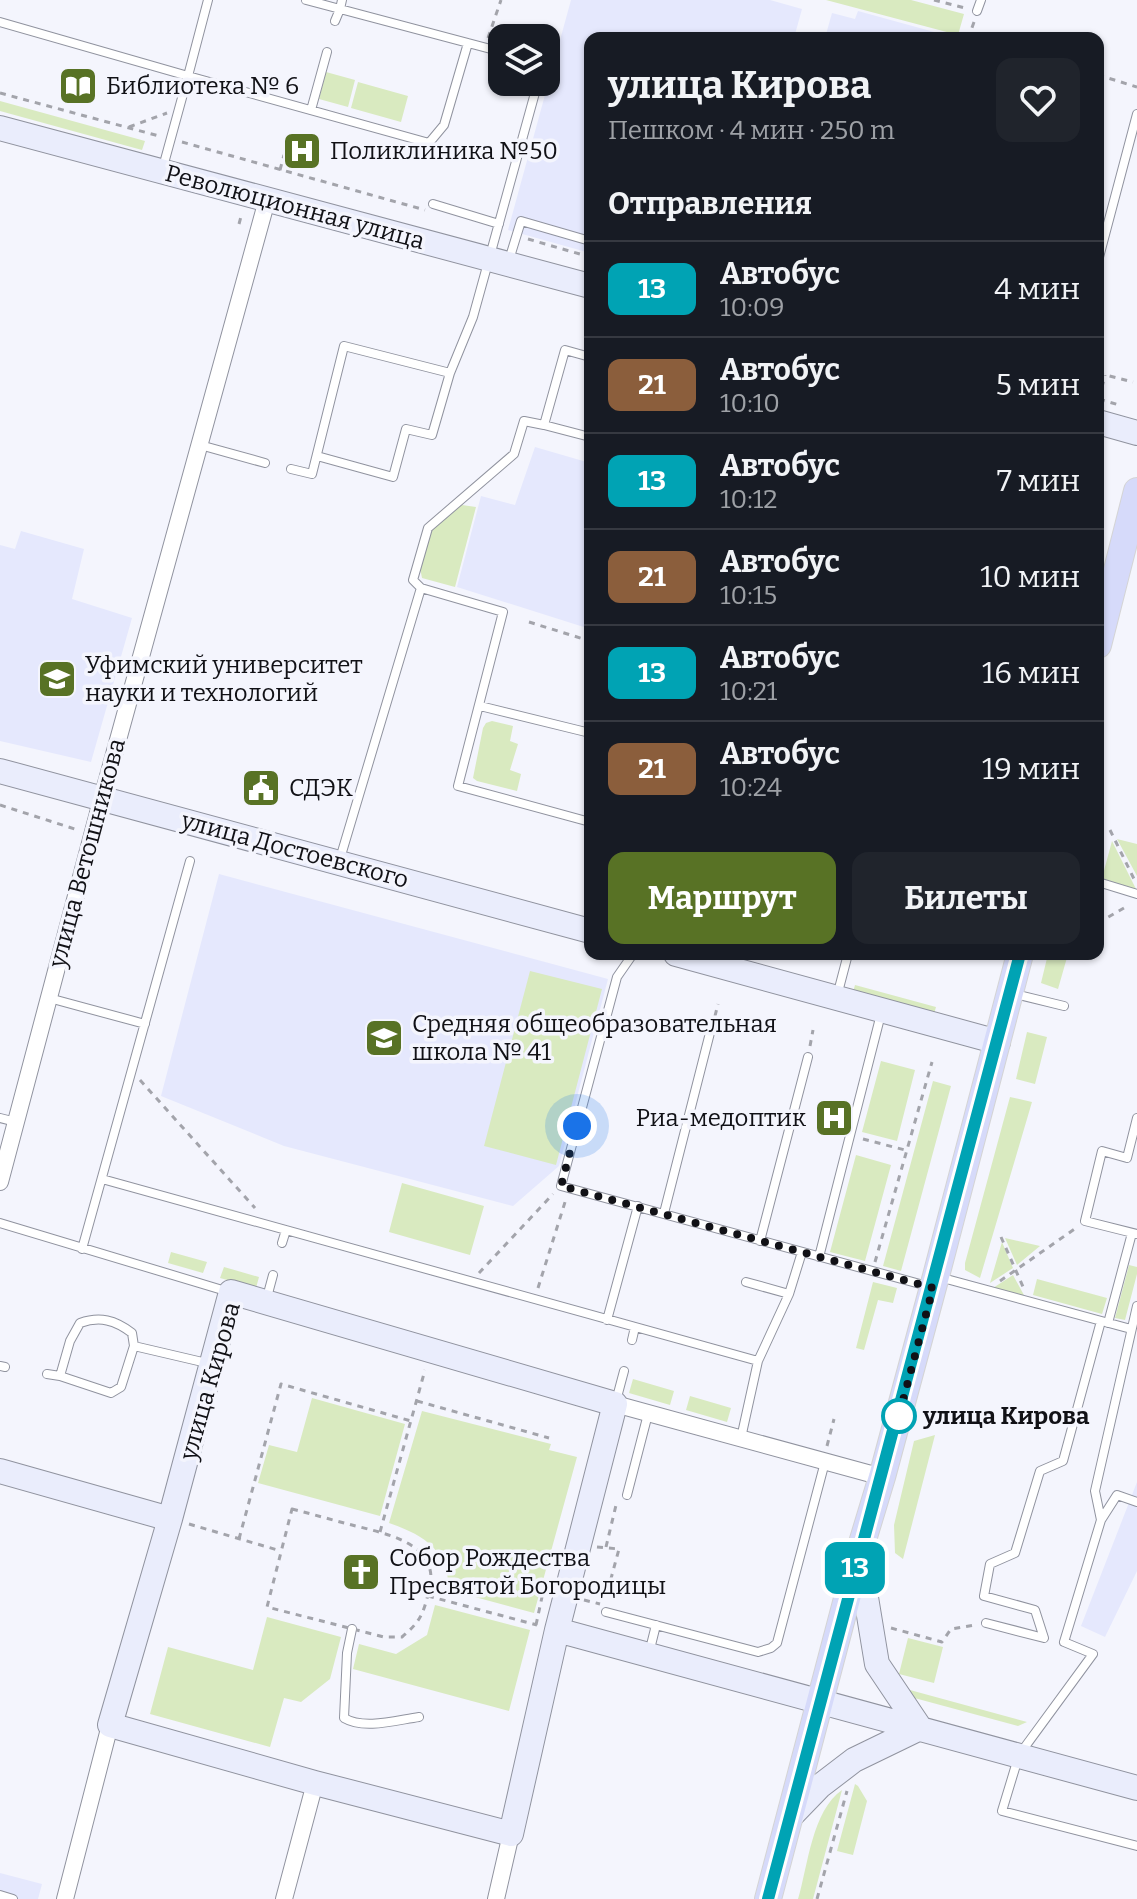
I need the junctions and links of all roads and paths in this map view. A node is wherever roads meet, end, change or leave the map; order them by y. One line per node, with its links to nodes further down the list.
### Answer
1 (208, 0): 15 (lane)
2 (306, 0): 6 (lane)
3 (501, 0): 12 (path)
4 (934, 0): 7 (path)
5 (981, 0): 7 (lane)
6 (341, 4): 8 (lane); 11 (lane)
7 (977, 11): 10 (path)
8 (335, 21)
9 (0, 22): 15 (lane)
10 (970, 32)
11 (468, 43): 12 (lane); 21 (lane)
12 (484, 47): 13 (lane)
13 (488, 48)
14 (327, 52): 21 (lane)
15 (188, 76): 20 (lane); 21 (lane)
16 (1104, 77): 17 (path)
17 (1137, 87)
18 (0, 93): 23 (path)
19 (534, 96): 32 (lane)
20 (179, 109): 23 (path); 25 (lane)
21 (311, 110)
22 (1137, 114): 34 (lane)
23 (129, 127): 25 (path)
24 (0, 128): 28 (street, Революционная улица)
25 (170, 139): 27 (path); 28 (lane)
26 (284, 155): 27 (path)
27 (280, 170): 31 (path)
28 (161, 171): 29 (street, Революционная улица)
29 (267, 200): 37 (street, Революционная улица); 50 (street, улица Ветошникова)
30 (433, 204): 32 (lane)
31 (437, 214)
32 (499, 224): 37 (lane)
33 (516, 236): 35 (lane); 36 (path); 37 (lane)
34 (1104, 238)
35 (584, 239)
36 (584, 255)
37 (499, 262): 38 (street, Революционная улица); 40 (lane)
38 (584, 284)
39 (584, 355): 47 (lane)
40 (450, 373): 51 (lane); 51 (lane)
41 (1105, 375): 42 (path); 43 (path)
42 (1104, 378)
43 (1133, 382)
44 (1104, 401): 45 (path)
45 (1119, 405)
46 (1104, 424): 48 (street)
47 (544, 425): 49 (lane); 55 (lane)
48 (1137, 433)
49 (584, 435)
50 (200, 445): 52 (lane); 62 (street, улица Ветошникова)
51 (317, 456): 53 (lane)
52 (265, 463)
53 (291, 469)
54 (1137, 491): 56 (main road)
55 (421, 588): 59 (lane); 68 (lane)
56 (1104, 621)
57 (529, 622): 58 (path)
58 (584, 639)
59 (480, 706): 60 (lane); 64 (lane)
60 (584, 732)
61 (0, 771): 62 (street, улица Достоевского)
62 (102, 798): 68 (street, улица Достоевского); 79 (street, улица Ветошникова)
63 (0, 805): 65 (path)
64 (584, 820)
65 (78, 830)
66 (1110, 830): 70 (path)
67 (190, 861): 83 (lane)
68 (339, 862): 73 (street, улица Достоевского)
69 (1104, 884): 71 (lane)
70 (1137, 884)
71 (1137, 897): 72 (path)
72 (1104, 919)
73 (584, 929)
74 (629, 960): 96 (lane)
75 (698, 960): 80 (street)
76 (846, 960): 80 (lane)
77 (1018, 960): 78 (main road)
78 (1010, 993): 81 (lane); 86 (main road)
79 (49, 997): 83 (lane); 91 (street, улица Ветошникова)
80 (836, 998): 82 (street)
81 (1064, 1006)
82 (882, 1010): 86 (street); 92 (lane)
83 (145, 1024): 89 (lane)
84 (712, 1025): 98 (lane)
85 (813, 1030): 87 (path)
86 (998, 1042): 115 (main road)
87 (808, 1057): 105 (lane)
88 (932, 1062): 93 (path)
89 (132, 1072): 94 (lane); 101 (path)
90 (1137, 1118): 99 (lane)
91 (8, 1120): 95 (street, улица Ветошникова)
92 (851, 1136): 93 (path); 109 (lane)
93 (907, 1151): 111 (path)
94 (102, 1179): 101 (lane); 107 (lane)
95 (0, 1182)
96 (565, 1187): 97 (lane); 113 (path); 119 (path)
97 (638, 1206): 98 (lane); 123 (lane)
98 (664, 1213): 105 (lane)
99 (1085, 1221): 103 (lane); 110 (path)
100 (0, 1223): 107 (lane)
101 (271, 1226): 102 (lane)
102 (286, 1230): 106 (lane); 113 (lane)
103 (1135, 1233): 124 (lane)
104 (1001, 1237): 110 (path)
105 (760, 1241): 108 (lane)
106 (282, 1243)
107 (82, 1249): 117 (lane)
108 (802, 1252): 109 (lane); 118 (lane)
109 (819, 1257): 111 (lane)
110 (1015, 1270): 116 (path); 121 (path)
111 (873, 1271): 115 (lane)
112 (273, 1275): 120 (lane)
113 (471, 1281): 119 (lane)
114 (746, 1282): 118 (lane)
115 (935, 1282): 116 (lane); 144 (main road)
116 (987, 1290): 121 (lane)
117 (231, 1292): 120 (street, улица Кирова); 131 (street, улица Кирова)
118 (789, 1294): 130 (lane)
119 (535, 1299): 123 (lane)
120 (266, 1302): 129 (street, улица Кирова)
121 (1029, 1302): 124 (lane)
122 (1137, 1306): 126 (lane)
123 (607, 1320): 125 (lane)
124 (1104, 1322): 126 (lane); 165 (lane)
125 (635, 1327): 127 (lane); 130 (lane)
126 (1131, 1329): 148 (lane)
127 (632, 1340)
128 (134, 1346): 131 (lane); 134 (lane); 134 (lane)
129 (431, 1351): 135 (path); 136 (street, улица Кирова)
130 (758, 1361): 141 (lane)
131 (211, 1364): 147 (street, улица Кирова)
132 (624, 1371): 136 (lane)
133 (47, 1374): 134 (lane)
134 (60, 1376)
135 (417, 1401): 139 (path); 140 (path)
136 (615, 1404): 137 (street); 162 (street)
137 (648, 1413): 141 (street); 145 (lane)
138 (834, 1419): 142 (path)
139 (411, 1421): 149 (path); 150 (path)
140 (549, 1438)
141 (741, 1438): 142 (street)
142 (826, 1454): 144 (street); 161 (lane)
143 (0, 1471): 147 (street)
144 (882, 1477): 154 (main road)
145 (627, 1495): 151 (path)
146 (1137, 1502): 148 (lane)
147 (170, 1519): 150 (path); 170 (street, улица Кирова)
148 (1101, 1520): 166 (lane)
149 (380, 1532): 153 (path); 155 (path)
150 (239, 1539): 153 (path)
151 (606, 1547)
152 (619, 1549): 157 (path)
153 (281, 1551): 164 (path)
154 (859, 1553): 168 (main road); 171 (street)
155 (428, 1596): 162 (path); 164 (path)
156 (542, 1597): 162 (path)
157 (606, 1597)
158 (578, 1599): 159 (path)
159 (605, 1609): 161 (lane)
160 (986, 1623): 163 (path); 165 (lane)
161 (656, 1625): 167 (lane)
162 (546, 1627): 167 (street); 177 (street)
163 (888, 1627)
164 (352, 1629): 169 (lane)
165 (1044, 1638): 166 (lane)
166 (1064, 1642): 172 (lane)
167 (649, 1654): 168 (street)
168 (821, 1701): 171 (street); 176 (main road)
169 (419, 1717)
170 (110, 1725): 174 (street); 181 (street)
171 (920, 1728): 172 (street); 176 (street)
172 (1019, 1755): 175 (street); 178 (lane)
173 (850, 1779): 185 (path)
174 (315, 1783): 177 (street); 182 (street)
175 (1137, 1788)
176 (790, 1817): 184 (main road)
177 (511, 1834): 183 (street)
178 (1137, 1846)
179 (0, 1895): 180 (lane)
180 (13, 1899)
181 (65, 1899)
182 (284, 1899)
183 (496, 1899)
184 (768, 1899)
185 (817, 1899)

